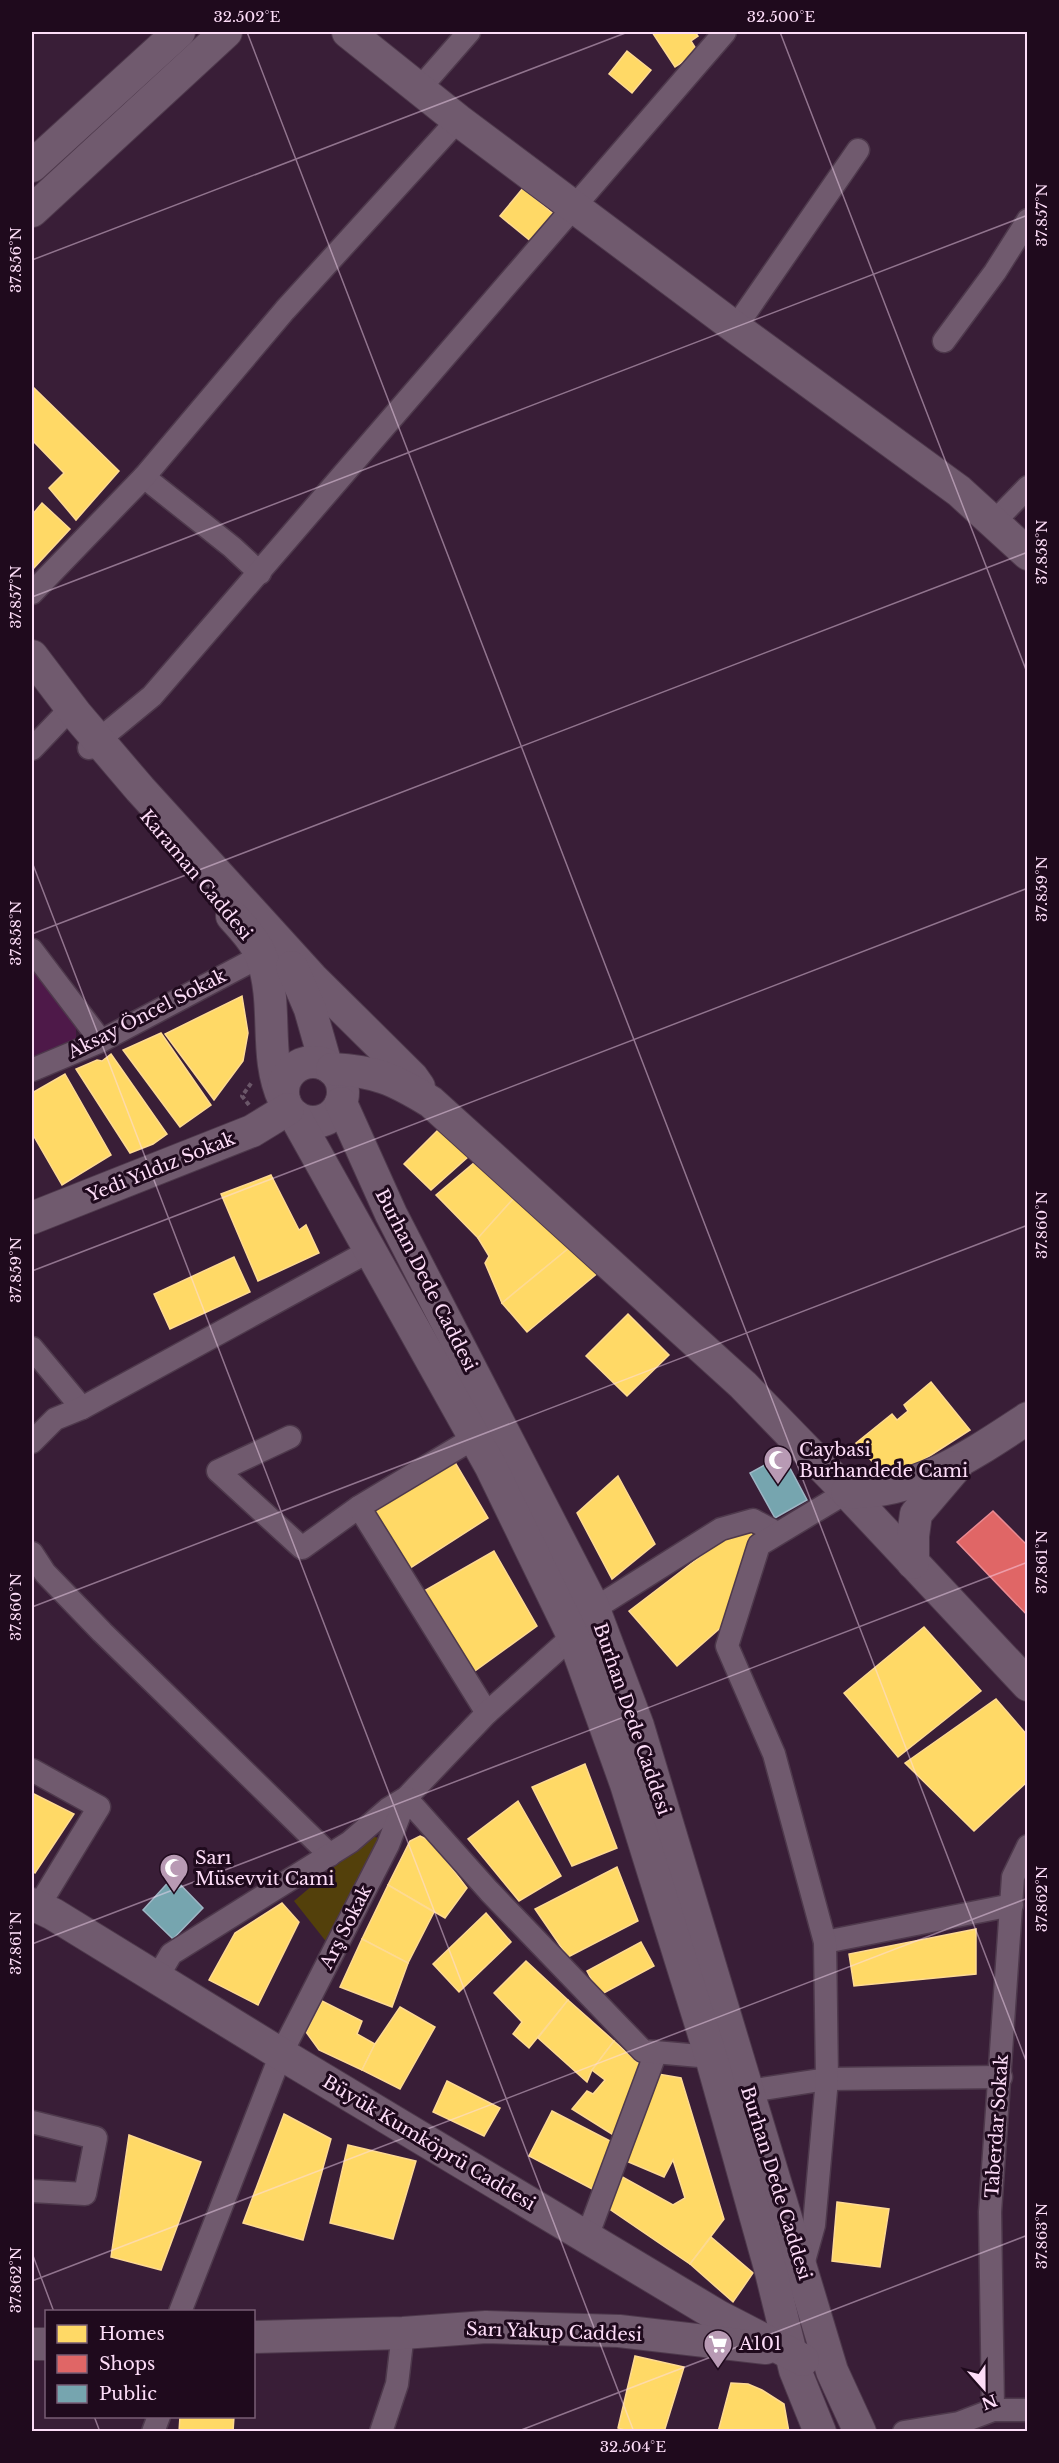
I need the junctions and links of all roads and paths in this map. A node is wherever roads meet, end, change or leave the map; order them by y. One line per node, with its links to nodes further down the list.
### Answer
1 (179, 32): 9 (main road)
2 (226, 32): 11 (main road)
3 (348, 32): 6 (main road)
4 (469, 32): 6 (street)
5 (725, 32): 10 (street)
6 (420, 88): 7 (main road)
7 (458, 120): 10 (main road); 15 (street)
8 (858, 150): 13 (street)
9 (32, 166)
10 (574, 205): 13 (main road); 19 (street)
11 (32, 211)
12 (1028, 220): 14 (street)
13 (735, 328): 17 (main road)
14 (944, 341)
15 (144, 477): 19 (street); 20 (street)
16 (1028, 487): 17 (street)
17 (993, 523): 18 (main road)
18 (1028, 554)
19 (260, 573): 24 (street)
20 (32, 593)
21 (32, 656): 23 (main road, Karaman Caddesi)
22 (32, 684): 23 (main road, Karaman Caddesi)
23 (66, 712): 24 (main road, Karaman Caddesi); 25 (street)
24 (93, 744): 26 (main road, Karaman Caddesi)
25 (32, 749)
26 (270, 949): 28 (street, Aksay Öncel Sokak); 29 (main road, Karaman Caddesi); 33 (main road, Karaman Caddesi); 35 (main road, Karaman Caddesi)
27 (32, 950): 28 (street)
28 (100, 1041): 30 (street, Aksay Öncel Sokak)
29 (329, 1067): 33 (main road); 34 (main road); 35 (main road)
30 (32, 1071)
31 (258, 1073): 32 (path)
32 (242, 1096)
33 (431, 1102): 45 (main road)
34 (341, 1103): 35 (main road); 51 (main road, Burhan Dede Caddesi)
35 (289, 1108): 36 (main road, Yedi Yıldız Sokak); 37 (main road, Burhan Dede Caddesi)
36 (32, 1218)
37 (371, 1250): 39 (street); 42 (main road, Burhan Dede Caddesi)
38 (32, 1348): 39 (street)
39 (82, 1408): 43 (street)
40 (1028, 1418): 44 (main road)
41 (290, 1437): 46 (street)
42 (474, 1438): 46 (street); 52 (main road, Burhan Dede Caddesi)
43 (32, 1442)
44 (961, 1462): 45 (main road); 49 (main road)
45 (847, 1491): 47 (street); 49 (main road)
46 (359, 1507): 54 (street)
47 (777, 1533): 51 (street); 61 (street)
48 (32, 1553): 50 (street)
49 (913, 1563): 53 (main road)
50 (38, 1580): 58 (street)
51 (594, 1609): 68 (main road, Burhan Dede Caddesi)
52 (573, 1636): 54 (street); 65 (main road, Burhan Dede Caddesi)
53 (1028, 1685)
54 (488, 1713): 56 (street)
55 (32, 1770): 59 (street)
56 (397, 1804): 58 (street); 63 (street); 64 (street, Arş Sokak)
57 (1028, 1846): 60 (street, Taberdar Sokak)
58 (330, 1855): 62 (street)
59 (35, 1905): 62 (main road, Büyük Kumköprü Caddesi)
60 (1012, 1905): 61 (street); 66 (street, Taberdar Sokak)
61 (825, 1942): 67 (street)
62 (157, 1978): 64 (main road, Büyük Kumköprü Caddesi)
63 (656, 2052): 65 (street); 71 (street)
64 (281, 2054): 71 (main road, Büyük Kumköprü Caddesi); 73 (street, Arş Sokak)
65 (711, 2057): 76 (main road, Burhan Dede Caddesi)
66 (1001, 2077): 67 (street); 78 (street, Taberdar Sokak)
67 (827, 2079): 68 (street); 72 (street)
68 (749, 2091): 72 (main road, Burhan Dede Caddesi)
69 (32, 2122): 70 (street)
70 (32, 2191)
71 (586, 2237): 76 (main road, Büyük Kumköprü Caddesi)
72 (802, 2268): 77 (main road, Burhan Dede Caddesi)
73 (181, 2310)
74 (403, 2333): 75 (main road, Sarı Yakup Caddesi); 76 (main road, Sarı Yakup Caddesi); 80 (street)
75 (255, 2337)
76 (786, 2352): 77 (main road, Büyük Kumköprü Caddesi); 81 (main road, Burhan Dede Caddesi)
77 (832, 2371): 82 (main road, Burhan Dede Caddesi)
78 (993, 2410): 79 (street); 83 (street)
79 (1028, 2410)
80 (381, 2432)
81 (820, 2432)
82 (860, 2432)
83 (904, 2432)

